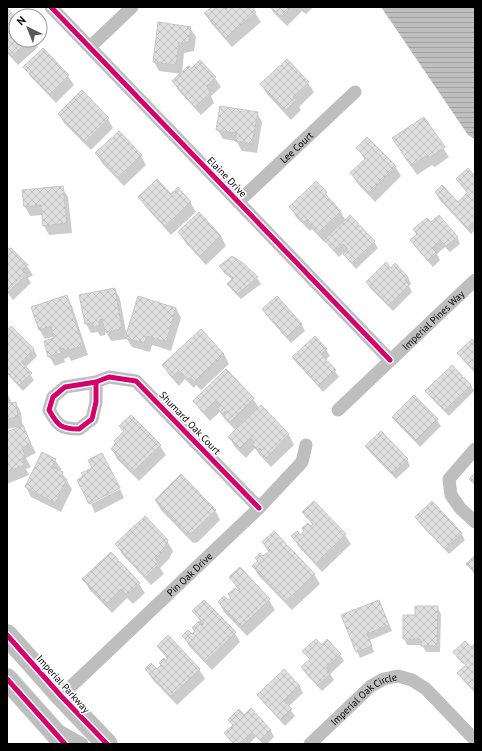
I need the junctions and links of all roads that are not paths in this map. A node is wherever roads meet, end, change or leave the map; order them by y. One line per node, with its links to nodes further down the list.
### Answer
1 (51, 7): 3 (street, Elaine Drive)
2 (132, 7): 3 (street)
3 (90, 47): 5 (street, Elaine Drive)
4 (355, 92): 5 (street, Lee Court)
5 (238, 202): 7 (street, Elaine Drive)
6 (475, 280): 7 (street, Imperial Pines Way)
7 (390, 360): 9 (street, Imperial Pines Way)
8 (96, 382): 12 (street, Shumard Oak Court)
9 (338, 410)
10 (306, 445): 12 (street, Pin Oak Drive)
11 (475, 449): 13 (street)
12 (259, 508): 16 (street, Pin Oak Drive)
13 (475, 522)
14 (7, 635): 16 (main road, Imperial Parkway)
15 (7, 679): 17 (main road)
16 (61, 696): 21 (main road, Imperial Parkway)
17 (45, 723): 19 (main road); 20 (street)
18 (475, 740): 22 (street, Imperial Oak Circle)
19 (65, 744)
20 (82, 744)
21 (107, 744)
22 (310, 744)

